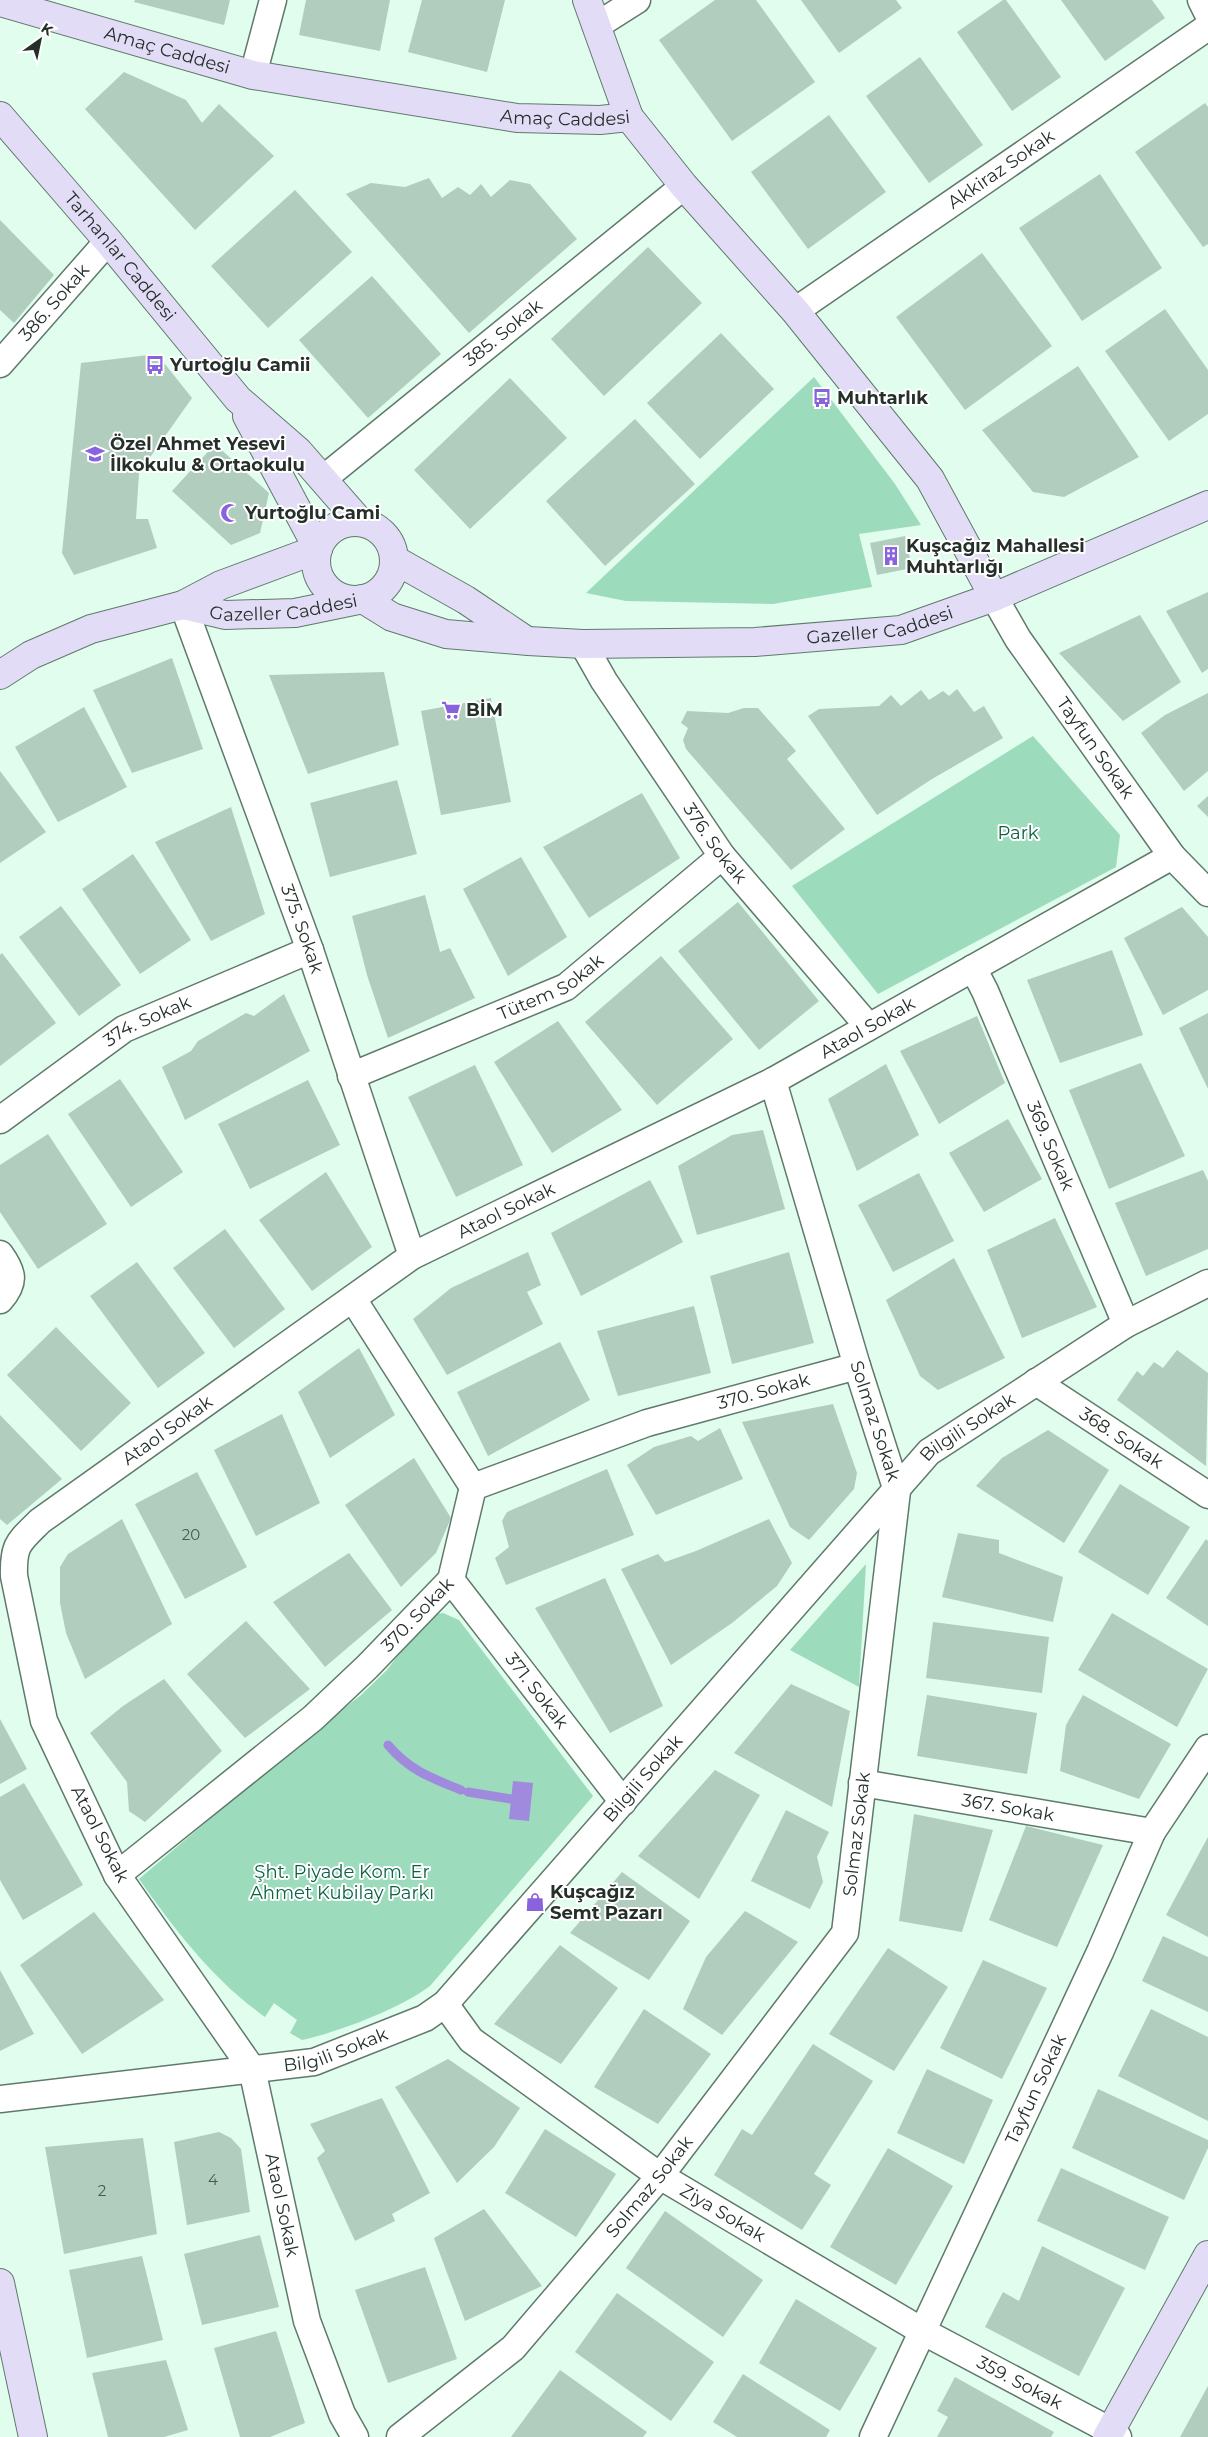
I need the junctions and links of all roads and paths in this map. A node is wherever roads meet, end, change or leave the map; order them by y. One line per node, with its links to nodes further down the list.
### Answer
1 (272, 0): 9 (street)
2 (587, 0): 7 (street)
3 (637, 0): 7 (street)
4 (1201, 0): 6 (street)
5 (0, 2): 9 (street, Amaç Caddesi)
6 (1208, 14)
7 (596, 26): 11 (street)
8 (1208, 27): 14 (street, Akkiraz Sokak)
9 (252, 75): 11 (street, Amaç Caddesi)
10 (0, 116): 13 (street, Tarhanlar Caddesi)
11 (629, 117): 12 (street, Amaç Caddesi)
12 (684, 186): 14 (street, Amaç Caddesi); 17 (street, 385. Sokak)
13 (108, 241): 15 (street, 386. Sokak); 16 (street, Tarhanlar Caddesi)
14 (795, 311): 22 (street, Amaç Caddesi)
15 (0, 364)
16 (238, 399): 17 (street, Tarhanlar Caddesi); 20 (street, Tarhanlar Caddesi)
17 (324, 479): 19 (street, Tarhanlar Caddesi)
18 (1208, 505): 22 (street, Gazeller Caddesi)
19 (360, 522): 20 (street); 21 (street)
20 (318, 549): 23 (street); 24 (street, Gazeller Caddesi)
21 (395, 560): 23 (street); 25 (street)
22 (994, 597): 26 (street, Gazeller Caddesi); 29 (street, Tayfun Sokak)
23 (363, 599): 24 (street, Gazeller Caddesi); 25 (street, Gazeller Caddesi)
24 (183, 605): 27 (street, Gazeller Caddesi); 31 (street, 375. Sokak)
25 (528, 641): 26 (street, Gazeller Caddesi)
26 (583, 644): 28 (street, 376. Sokak)
27 (0, 675)
28 (722, 856): 33 (street, 376. Sokak); 34 (street, Tütem Sokak)
29 (1172, 856): 30 (street, Tayfun Sokak); 32 (street, Ataol Sokak)
30 (1208, 893)
31 (310, 950): 34 (street, 375. Sokak); 36 (street, 374. Sokak)
32 (973, 968): 33 (street, Ataol Sokak); 42 (street, 369. Sokak)
33 (868, 1026): 35 (street, Ataol Sokak)
34 (351, 1076): 38 (street, 375. Sokak)
35 (774, 1081): 38 (street, Ataol Sokak); 43 (street, Solmaz Sokak)
36 (0, 1120)
37 (0, 1254): 41 (street)
38 (412, 1256): 40 (street, Ataol Sokak)
39 (1208, 1284): 42 (street, Bilgili Sokak)
40 (353, 1299): 45 (street); 48 (street, Ataol Sokak)
41 (0, 1300)
42 (1126, 1324): 44 (street, Bilgili Sokak)
43 (857, 1366): 45 (street, 370. Sokak); 46 (street, Solmaz Sokak)
44 (1036, 1382): 46 (street, Bilgili Sokak); 47 (street, 368. Sokak)
45 (473, 1487): 49 (street, 370. Sokak)
46 (897, 1491): 51 (street, Solmaz Sokak); 52 (street, Bilgili Sokak)
47 (1208, 1495)
48 (7, 1551): 54 (street, Ataol Sokak)
49 (451, 1580): 52 (street, 371. Sokak); 54 (street, 370. Sokak)
50 (1208, 1748): 53 (street, Tayfun Sokak)
51 (862, 1783): 53 (street, 367. Sokak); 58 (street, Solmaz Sokak)
52 (622, 1802): 55 (street, Bilgili Sokak)
53 (1152, 1832): 61 (street, Tayfun Sokak)
54 (117, 1875): 56 (street, Ataol Sokak)
55 (445, 2004): 56 (street, Bilgili Sokak); 58 (street, Ziya Sokak)
56 (252, 2069): 57 (street, Bilgili Sokak); 64 (street, Ataol Sokak)
57 (0, 2099)
58 (660, 2176): 61 (street, Ziya Sokak); 65 (street, Solmaz Sokak)
59 (1208, 2255): 62 (street)
60 (0, 2283): 63 (street)
61 (922, 2331): 62 (street, 359. Sokak); 66 (street, Tayfun Sokak)
62 (1112, 2435)
63 (33, 2437)
64 (355, 2437)
65 (400, 2437)
66 (873, 2437)

